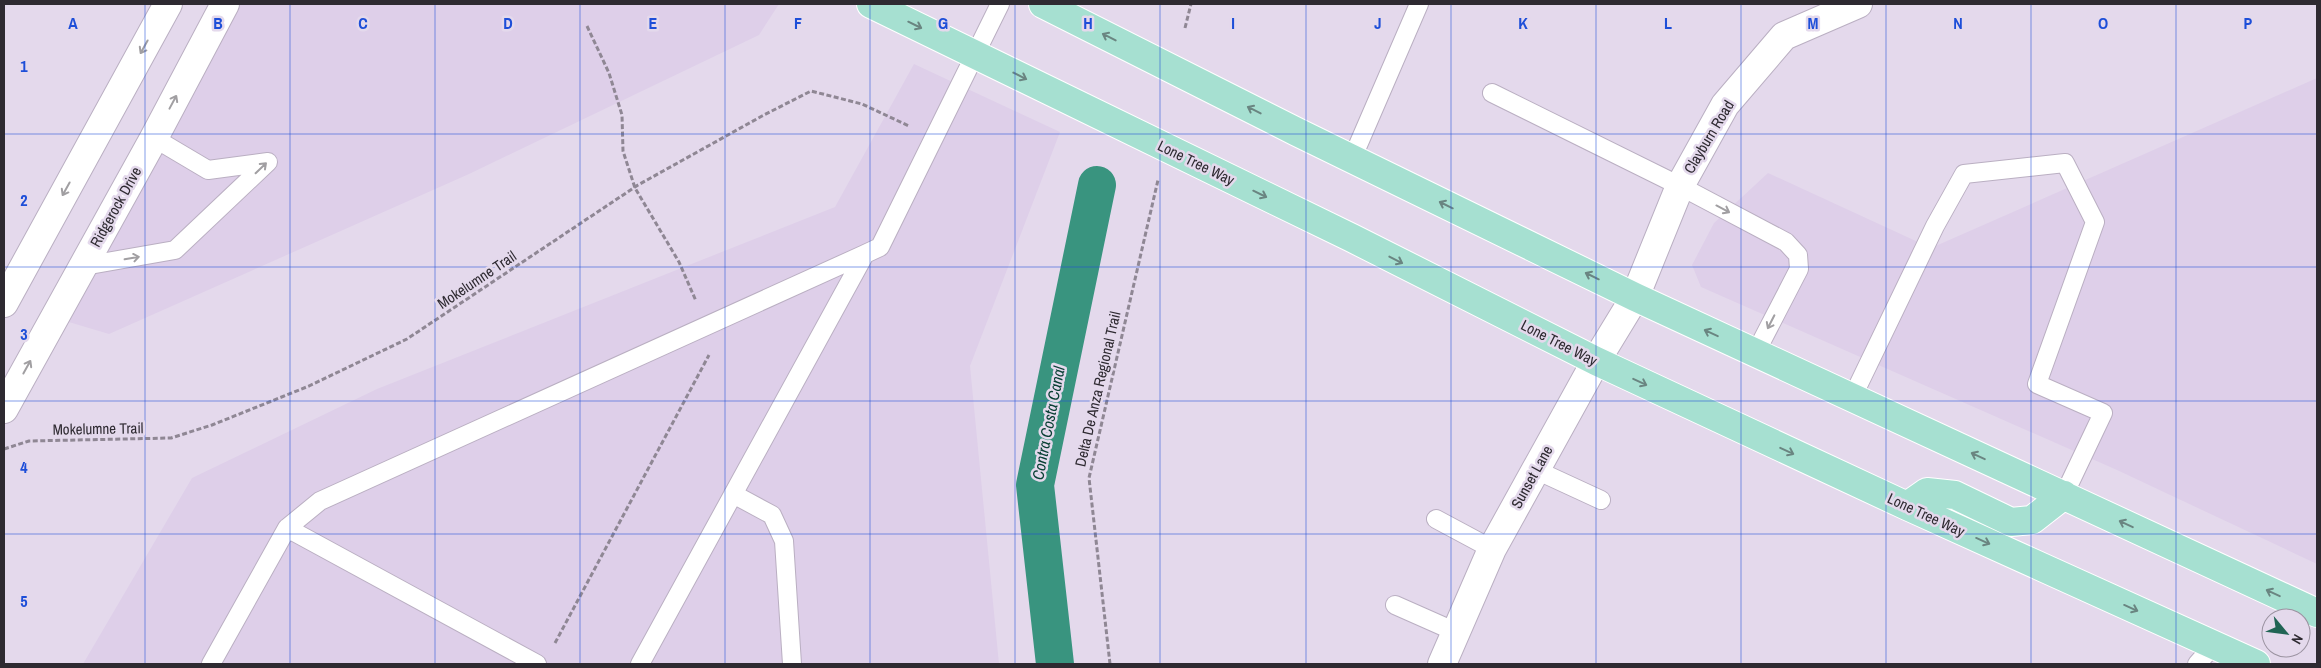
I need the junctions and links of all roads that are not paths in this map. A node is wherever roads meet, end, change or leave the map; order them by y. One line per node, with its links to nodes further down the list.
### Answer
1 (168, 4): 16 (street, one-way to 16)
2 (225, 4): 10 (street, Ridgerock Drive, one-way to 2)
3 (871, 4): 8 (main road, Lone Tree Way, one-way to 8)
4 (1000, 4): 8 (lane)
5 (1043, 4): 11 (main road, one-way to 5)
6 (1418, 4): 11 (lane)
7 (1858, 4): 12 (street, Clayburn Road)
8 (977, 54): 13 (lane); 18 (main road, Lone Tree Way, one-way to 18)
9 (1492, 93): 12 (lane)
10 (154, 138): 14 (street, Ridgerock Drive); 14 (lane, one-way to 10)
11 (1352, 159): 15 (main road, one-way to 11)
12 (1680, 186): 15 (street, Clayburn Road); 17 (lane, one-way to 17)
13 (865, 254): 22 (lane); 27 (lane)
14 (84, 266): 20 (street, Ridgerock Drive, one-way to 14)
15 (1635, 297): 17 (main road, one-way to 15); 18 (street, Sunset Lane)
16 (4, 303)
17 (1755, 354): 19 (main road)
18 (1596, 361): 21 (street, Sunset Lane); 25 (main road, Lone Tree Way, one-way to 25)
19 (1852, 398): 23 (main road, one-way to 19); 23 (lane)
20 (4, 409)
21 (1536, 470): 24 (lane); 28 (street, Sunset Lane)
22 (733, 494): 35 (lane); 36 (lane)
23 (2064, 495): 25 (main road); 30 (main road, one-way to 23)
24 (1601, 500)
25 (1907, 506): 32 (main road, Lone Tree Way, one-way to 32)
26 (1436, 519): 28 (lane)
27 (287, 528): 33 (lane); 34 (lane)
28 (1492, 549): 31 (street, Sunset Lane)
29 (1395, 605): 31 (lane)
30 (2317, 613)
31 (1456, 632): 37 (street, Sunset Lane)
32 (2206, 655): 38 (main road, Lone Tree Way)
33 (211, 664)
34 (538, 664)
35 (640, 664)
36 (792, 664)
37 (1442, 664)
38 (2256, 664)

